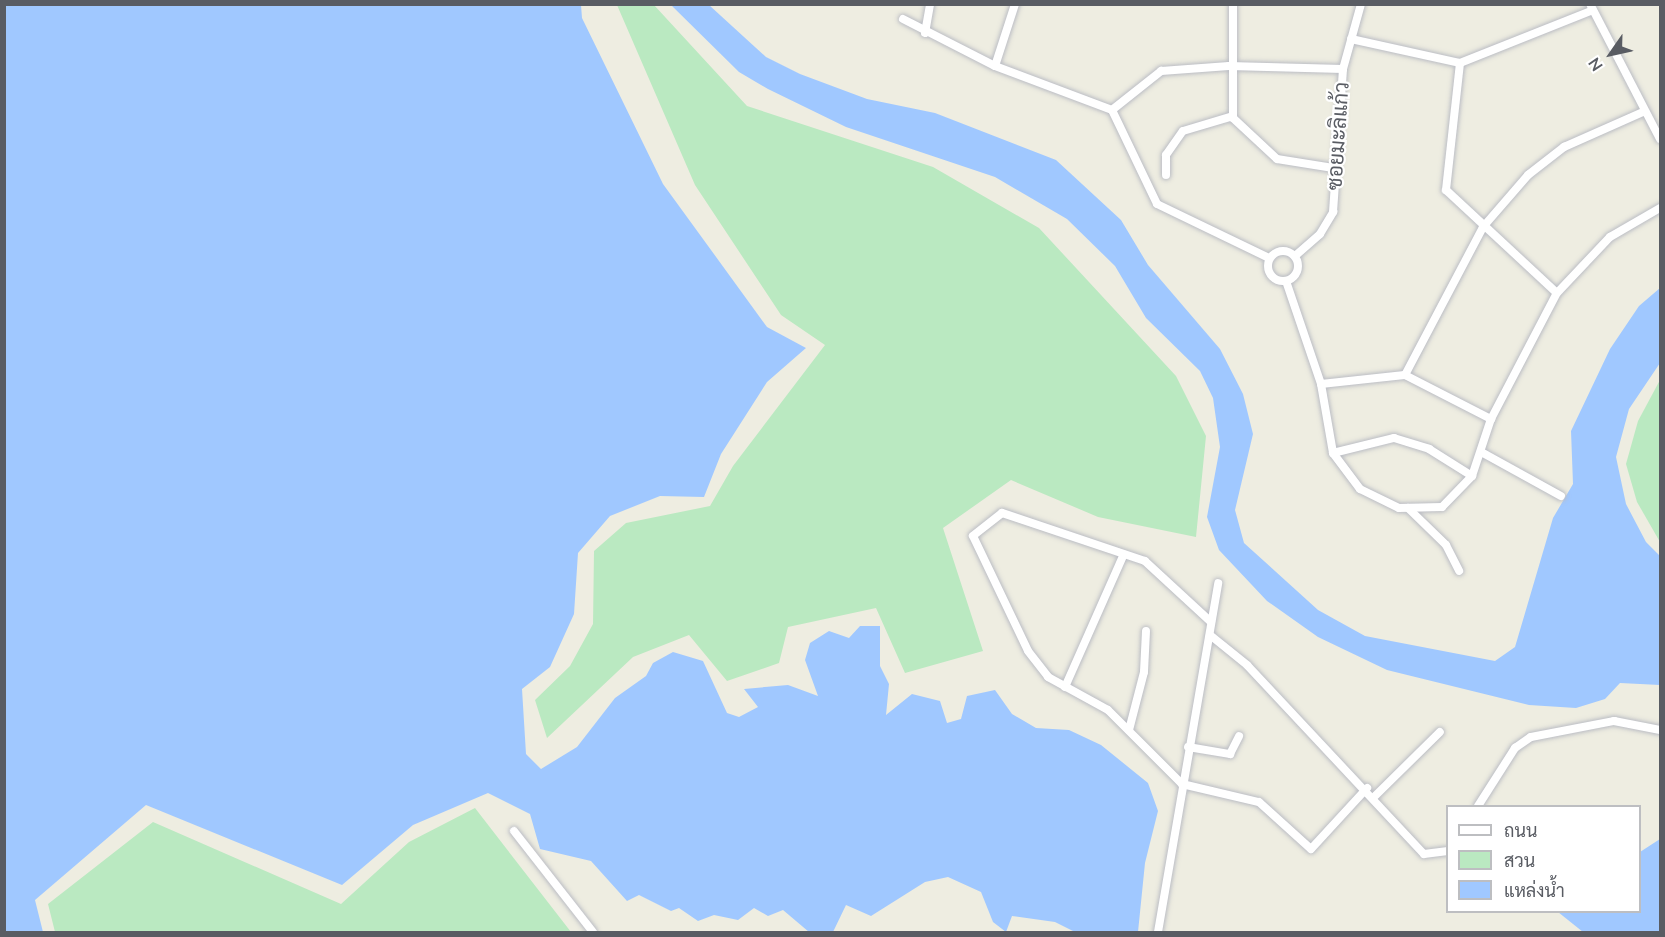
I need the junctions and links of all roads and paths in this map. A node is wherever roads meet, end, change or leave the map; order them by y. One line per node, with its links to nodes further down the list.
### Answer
1 (930, 4): 7 (street)
2 (1015, 4): 10 (street)
3 (1233, 4): 11 (street)
4 (1361, 4): 8 (street, ซอยมะลิแก้ว)
5 (1591, 8): 9 (street); 14 (street)
6 (903, 19): 7 (street)
7 (925, 33): 10 (street)
8 (1351, 39): 9 (street); 12 (street, ซอยมะลิแก้ว)
9 (1460, 63): 20 (street)
10 (995, 66): 13 (street)
11 (1229, 66): 12 (street); 13 (street); 15 (street)
12 (1343, 69): 17 (street, ซอยมะลิแก้ว)
13 (1112, 110): 22 (street)
14 (1643, 112): 16 (street); 20 (street)
15 (1233, 116): 17 (street); 18 (street)
16 (1660, 139)
17 (1333, 168): 21 (street, ซอยมะลิแก้ว)
18 (1166, 175)
19 (1660, 208): 24 (street)
20 (1483, 227): 24 (street); 25 (street)
21 (1295, 256): 22 (street); 23 (street)
22 (1269, 258): 23 (street)
23 (1286, 281): 26 (street)
24 (1557, 293): 27 (street)
25 (1405, 375): 26 (street); 27 (street)
26 (1321, 384): 28 (street)
27 (1491, 419): 29 (street)
28 (1333, 453): 30 (street); 32 (street)
29 (1483, 453): 30 (street); 31 (street)
30 (1472, 476): 32 (street)
31 (1561, 496)
32 (1408, 508): 34 (street)
33 (1124, 554): 36 (street); 39 (street); 39 (street)
34 (1459, 571)
35 (1218, 584): 36 (street)
36 (1211, 622): 38 (street)
37 (1146, 631): 40 (street)
38 (1210, 636): 44 (street); 46 (street)
39 (1065, 687): 40 (street)
40 (1129, 730): 45 (street)
41 (1660, 730): 48 (street)
42 (1440, 732): 47 (street)
43 (1239, 736): 44 (street)
44 (1188, 747): 45 (street)
45 (1182, 784): 46 (street); 52 (street)
46 (1367, 788): 47 (street)
47 (1375, 796): 50 (street)
48 (1479, 805)
49 (514, 831): 51 (street)
50 (1446, 850)
51 (593, 933)
52 (1158, 933)

